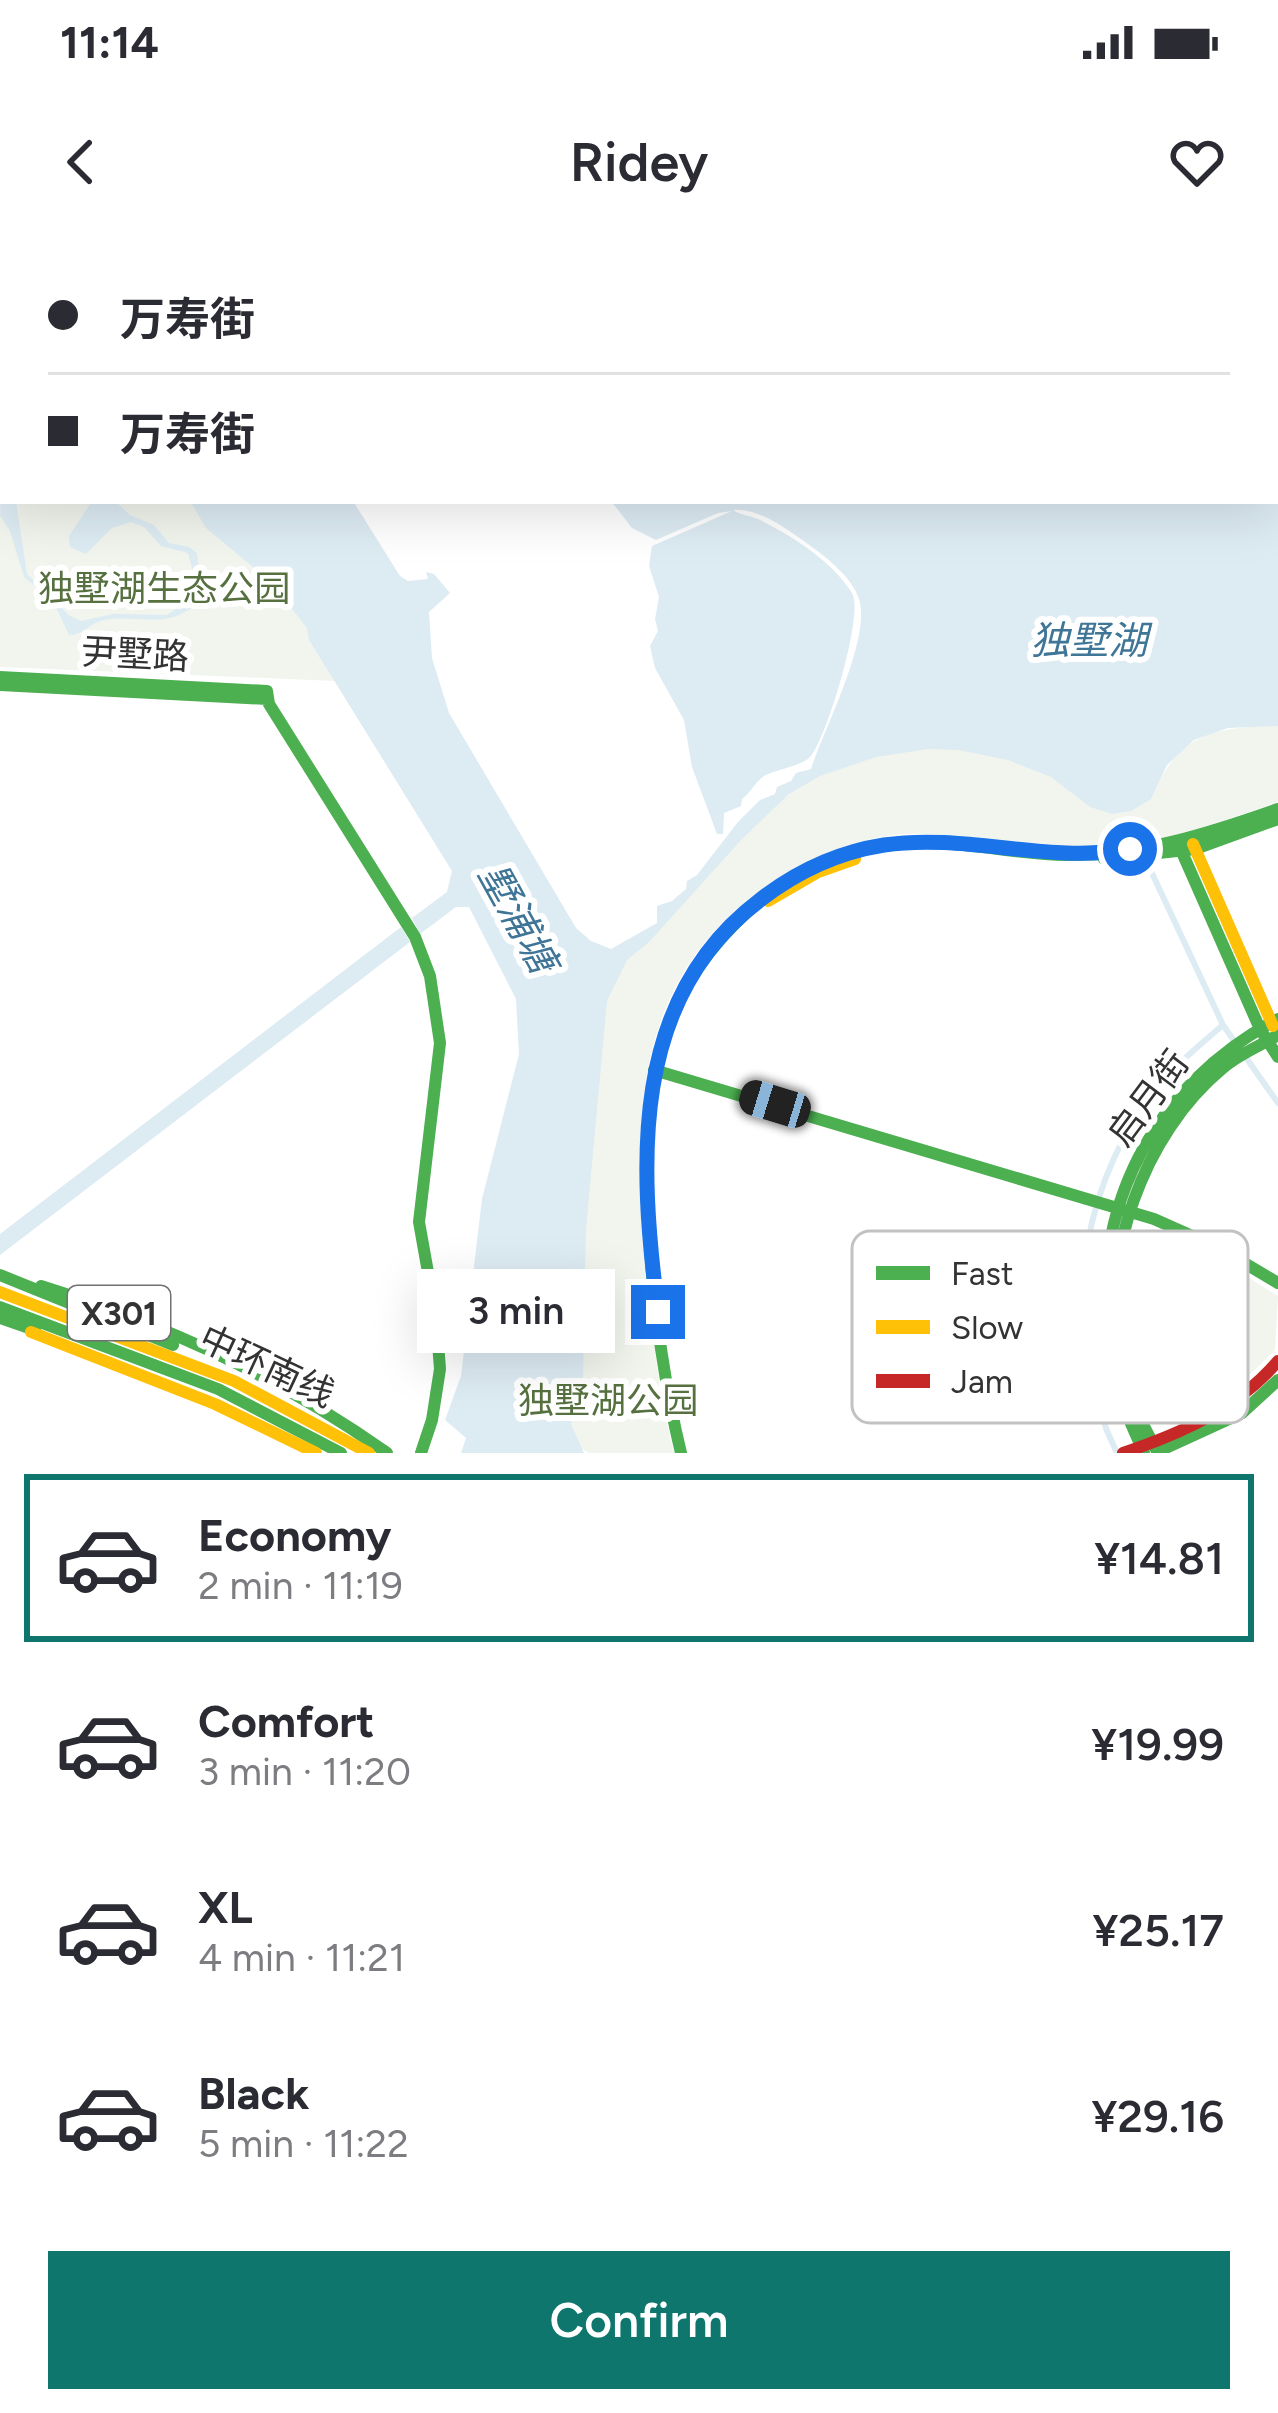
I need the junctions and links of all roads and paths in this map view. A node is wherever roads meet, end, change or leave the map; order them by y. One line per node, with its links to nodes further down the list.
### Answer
1 (0, 681): 32 (main road, 尹墅路)
2 (1278, 809): 4 (main road)
3 (1278, 819): 4 (main road)
4 (1187, 845): 5 (main road); 7 (main road)
5 (1273, 1031): 6 (main road); 8 (main road, 启月街)
6 (1278, 1057)
7 (657, 1070): 8 (main road); 33 (main road)
8 (1123, 1209): 9 (main road, 启月街); 10 (main road, 启月街); 11 (main road)
9 (1115, 1231)
10 (1121, 1231)
11 (1182, 1231)
12 (1248, 1265): 14 (main road)
13 (0, 1275): 20 (main road)
14 (1278, 1283)
15 (0, 1292): 20 (main road, 中环南线)
16 (0, 1307): 19 (main road, 中环南线)
17 (0, 1318): 19 (main road); 28 (main road, X301)
18 (1278, 1361): 22 (main road)
19 (151, 1364): 29 (main road, 中环南线)
20 (230, 1370): 30 (main road, 中环南线); 31 (main road)
21 (1278, 1380): 23 (main road)
22 (1248, 1390)
23 (1248, 1408)
24 (1131, 1423): 27 (main road, 启月街)
25 (1196, 1423): 27 (main road)
26 (1217, 1423): 27 (main road)
27 (1151, 1450): 34 (main road)
28 (316, 1453)
29 (341, 1453)
30 (369, 1453)
31 (387, 1453)
32 (421, 1453)
33 (683, 1453)
34 (1124, 1453)

